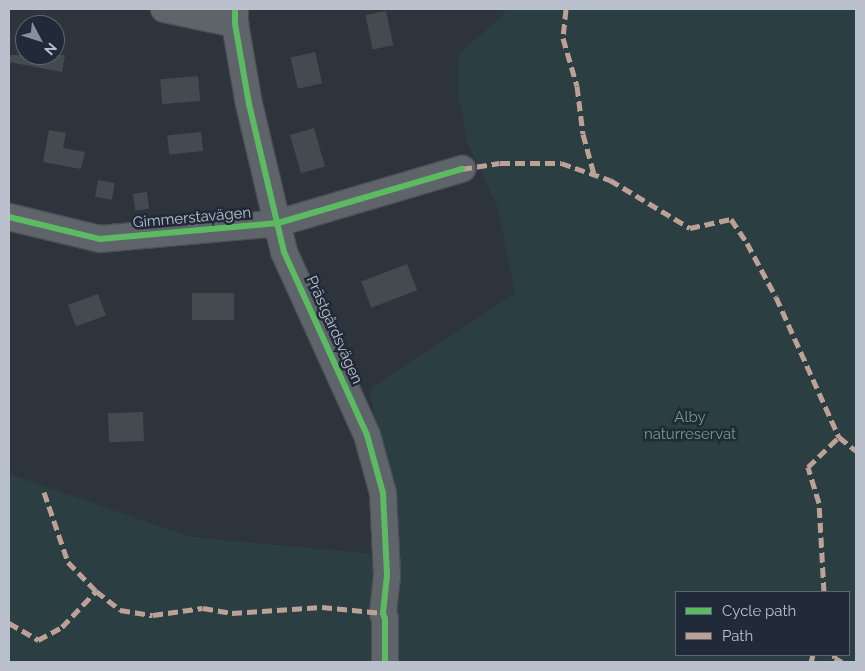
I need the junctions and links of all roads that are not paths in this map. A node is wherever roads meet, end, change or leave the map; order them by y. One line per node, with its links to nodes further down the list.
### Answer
1 (164, 9): 2 (street)
2 (236, 16): 5 (street, Prästgårdsvägen)
3 (462, 169): 5 (street, Gimmerstavägen)
4 (9, 217): 5 (street, Gimmerstavägen)
5 (278, 223): 6 (street, Prästgårdsvägen)
6 (385, 662)

